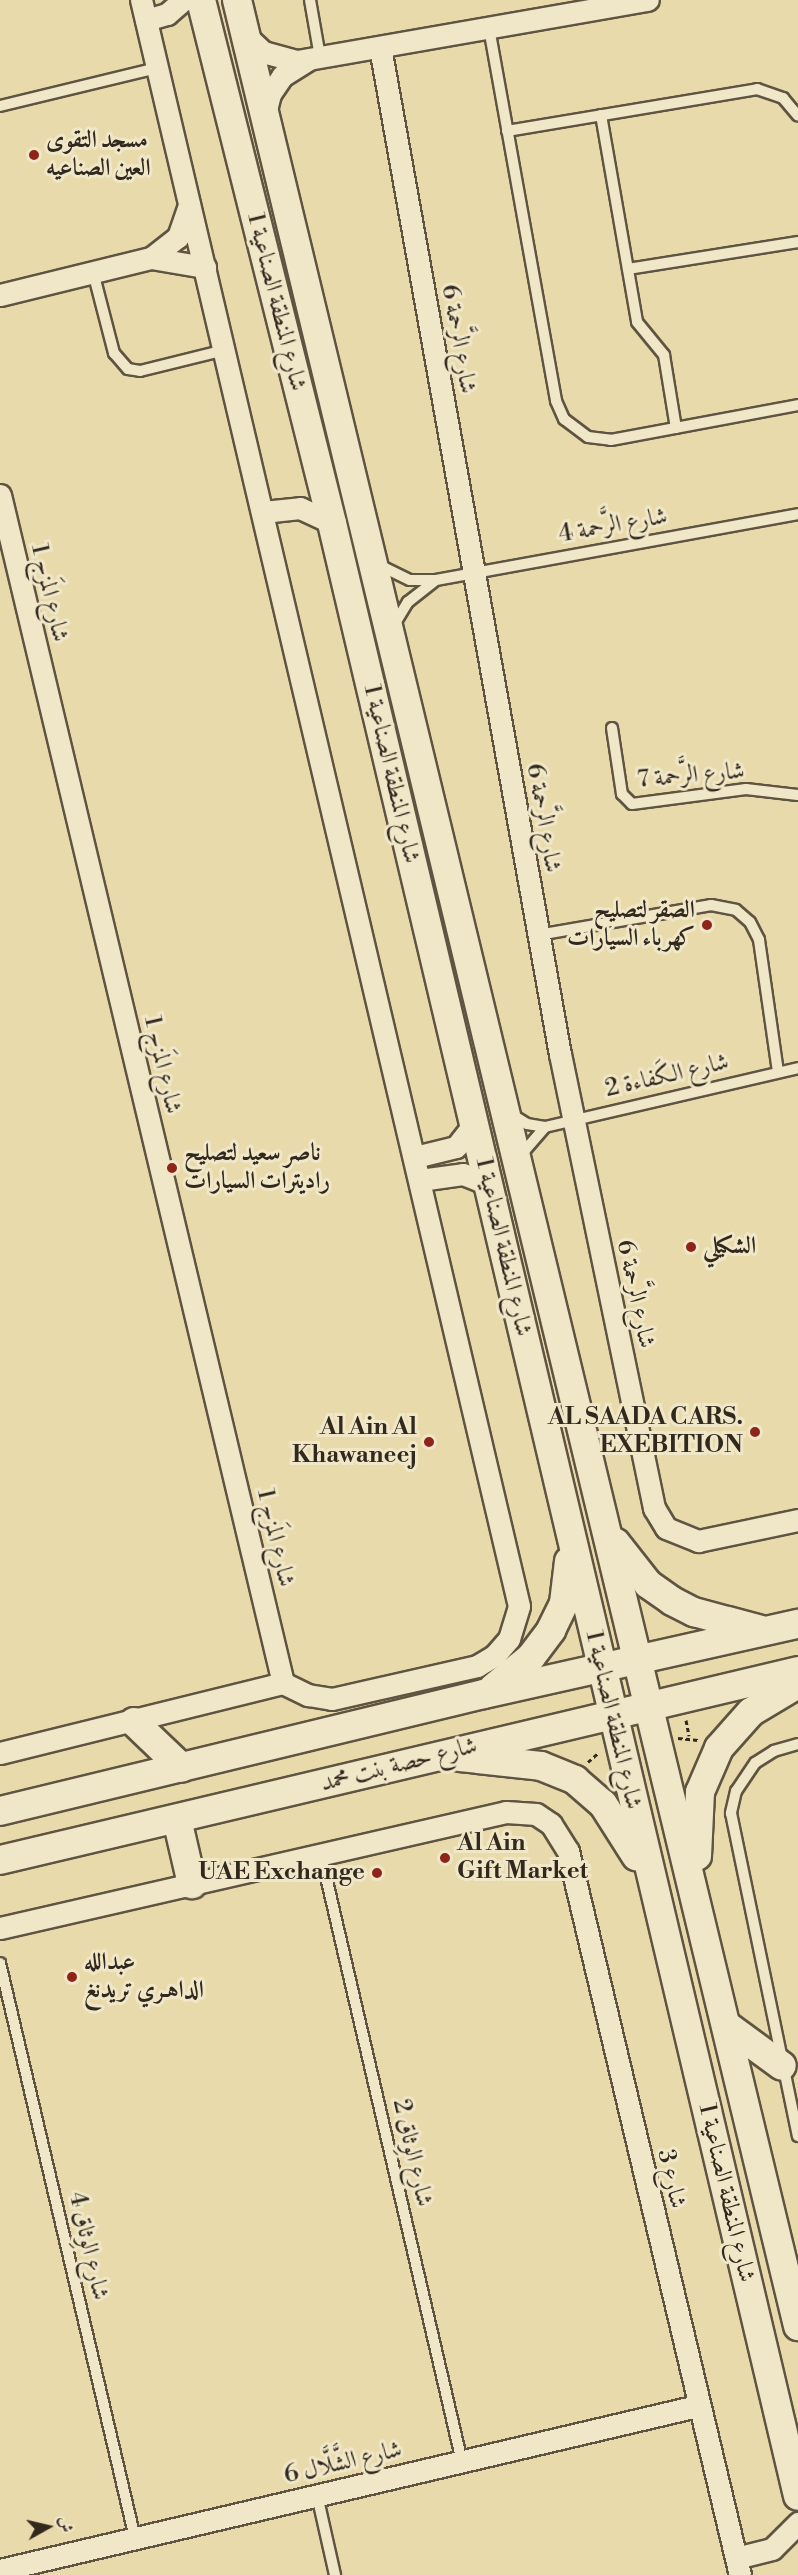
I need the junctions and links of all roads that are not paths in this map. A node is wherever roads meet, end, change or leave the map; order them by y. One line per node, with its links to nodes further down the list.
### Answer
1 (183, 0): 8 (street)
2 (237, 0): 10 (street, شارع المنطقة الصناعية 1)
3 (310, 0): 12 (lane)
4 (648, 0): 5 (street)
5 (623, 2): 9 (street)
6 (143, 10): 8 (street); 13 (street)
7 (204, 13): 8 (street); 29 (street, شارع المنطقة الصناعية 1)
8 (167, 14)
9 (489, 28): 11 (street); 18 (lane)
10 (246, 36): 12 (street); 15 (street, شارع المنطقة الصناعية 1)
11 (380, 47): 12 (street); 36 (street, شارع الرَّحمة 6)
12 (314, 58): 15 (street)
13 (157, 68): 14 (lane); 19 (street)
14 (0, 106)
15 (265, 115): 35 (street, شارع المنطقة الصناعية 1)
16 (602, 115): 17 (lane); 18 (lane); 23 (lane)
17 (798, 116)
18 (507, 131): 28 (lane)
19 (189, 204): 21 (street); 22 (street)
20 (798, 242): 23 (lane)
21 (151, 258): 22 (street); 24 (street)
22 (205, 267): 26 (street)
23 (628, 269): 28 (lane)
24 (93, 272): 25 (street); 26 (lane)
25 (0, 295)
26 (225, 350): 32 (street)
27 (798, 405): 28 (lane)
28 (676, 428)
29 (319, 474): 31 (street); 34 (street, شارع المنطقة الصناعية 1)
30 (0, 495): 62 (street, شارع المَزج 1)
31 (288, 507): 32 (street); 34 (street)
32 (263, 512): 50 (street)
33 (798, 514): 36 (lane, شارع الرَّحمة 4)
34 (332, 523): 41 (street, شارع المنطقة الصناعية 1)
35 (374, 561): 37 (lane, شارع الرَّحمة 4); 38 (street, شارع المنطقة الصناعية 1)
36 (474, 573): 37 (lane, شارع الرَّحمة 4); 42 (street, شارع الرَّحمة 6)
37 (436, 580): 38 (lane, شارع الرَّحمة 4)
38 (391, 634): 43 (street, شارع المنطقة الصناعية 1)
39 (612, 728): 40 (lane, شارع الرَّحمة 7)
40 (798, 795)
41 (426, 922): 43 (street); 48 (street, شارع المنطقة الصناعية 1)
42 (538, 935): 45 (lane); 47 (street, شارع الرَّحمة 6)
43 (468, 950): 46 (street, شارع المنطقة الصناعية 1)
44 (798, 1068): 45 (lane, شارع الكَفاءة 2)
45 (778, 1072): 47 (lane, شارع الكَفاءة 2)
46 (506, 1108): 49 (lane); 51 (street, شارع المنطقة الصناعية 1)
47 (573, 1119): 49 (lane, شارع الكَفاءة 2); 54 (street, شارع الرَّحمة 6)
48 (474, 1124): 50 (street); 53 (street, شارع المنطقة الصناعية 1)
49 (545, 1126): 51 (lane)
50 (415, 1157): 52 (street)
51 (519, 1160): 55 (street, شارع المنطقة الصناعية 1)
52 (420, 1180): 53 (street); 62 (street)
53 (488, 1184): 56 (street, شارع المنطقة الصناعية 1)
54 (798, 1520)
55 (609, 1534): 58 (street); 59 (street, شارع المنطقة الصناعية 1)
56 (571, 1538): 60 (street, شارع المنطقة الصناعية 1); 64 (street)
57 (798, 1624): 58 (street, شارع حصة بنت محمد)
58 (766, 1631): 59 (street, شارع حصة بنت محمد)
59 (639, 1660): 60 (street, شارع حصة بنت محمد); 65 (street, شارع المنطقة الصناعية 1)
60 (601, 1668): 64 (street, شارع حصة بنت محمد); 66 (street, شارع المنطقة الصناعية 1)
61 (798, 1671): 65 (street, شارع حصة بنت محمد)
62 (283, 1683): 67 (street)
63 (798, 1684): 78 (street)
64 (484, 1694): 71 (street, شارع حصة بنت محمد)
65 (649, 1704): 66 (street, شارع حصة بنت محمد); 78 (street, شارع المنطقة الصناعية 1)
66 (611, 1713): 70 (street, شارع حصة بنت محمد); 76 (street, شارع المنطقة الصناعية 1)
67 (134, 1722): 69 (street); 71 (street)
68 (798, 1744): 82 (lane)
69 (0, 1753)
70 (443, 1754): 73 (street, شارع حصة بنت محمد); 76 (street)
71 (182, 1768): 72 (street, شارع حصة بنت محمد)
72 (0, 1811)
73 (177, 1819): 75 (street, شارع حصة بنت محمد); 77 (street)
74 (321, 1855): 77 (street); 85 (street, شارع 3); 86 (lane, شارع الوِثاق 2)
75 (0, 1860)
76 (651, 1881): 88 (street, شارع المنطقة الصناعية 1)
77 (192, 1884): 79 (street)
78 (696, 1897): 81 (street, شارع المنطقة الصناعية 1)
79 (0, 1928)
80 (0, 1963): 90 (lane, شارع الوِثاق 4)
81 (726, 2025): 82 (street); 84 (street, شارع المنطقة الصناعية 1)
82 (782, 2066): 83 (lane)
83 (798, 2136)
84 (798, 2326)
85 (697, 2406): 86 (street, شارع الشَّلَّال 6); 91 (street, شارع 3)
86 (462, 2462): 87 (street, شارع الشَّلَّال 6)
87 (317, 2495): 90 (street, شارع الشَّلَّال 6); 93 (lane)
88 (798, 2496)
89 (798, 2523): 91 (street)
90 (135, 2538): 92 (street, شارع الشَّلَّال 6)
91 (738, 2567)
92 (0, 2570)
93 (336, 2575)

